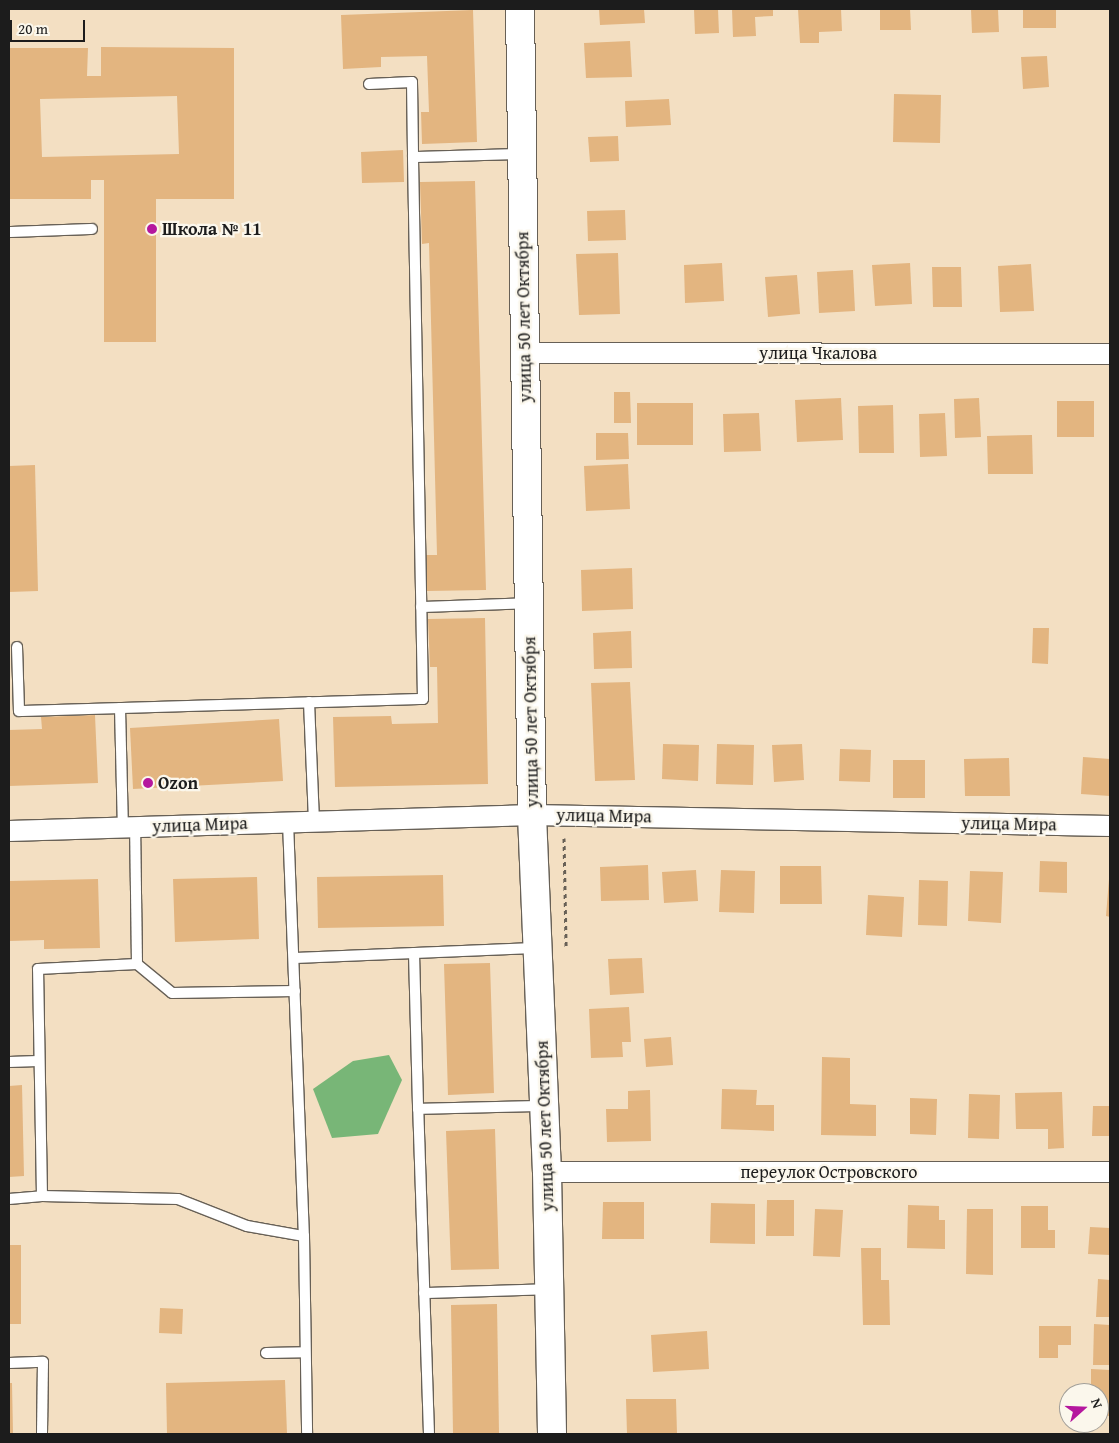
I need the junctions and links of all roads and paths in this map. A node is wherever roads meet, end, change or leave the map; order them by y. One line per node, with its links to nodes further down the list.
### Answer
1 (520, 9): 3 (main road, улица 50 лет Октября)
2 (369, 84): 4 (lane)
3 (520, 154): 4 (lane); 7 (main road, улица 50 лет Октября)
4 (413, 157): 10 (lane)
5 (92, 229): 6 (lane)
6 (9, 232)
7 (526, 353): 8 (street, улица Чкалова); 9 (main road, улица 50 лет Октября)
8 (1110, 354)
9 (529, 603): 10 (lane); 14 (main road, улица 50 лет Октября)
10 (421, 607): 12 (lane)
11 (18, 646): 13 (lane)
12 (309, 702): 13 (lane); 16 (lane)
13 (120, 708): 18 (lane)
14 (532, 815): 16 (street, улица Мира); 17 (street, улица Мира); 20 (main road, улица 50 лет Октября)
15 (288, 822): 16 (street, улица Мира); 18 (street, улица Мира); 22 (lane)
16 (314, 822)
17 (1110, 826)
18 (129, 827): 19 (street, улица Мира); 23 (lane)
19 (9, 831)
20 (536, 948): 21 (lane); 27 (main road, улица 50 лет Октября)
21 (414, 953): 22 (lane); 28 (lane)
22 (294, 958): 24 (lane)
23 (137, 964): 24 (lane); 25 (lane)
24 (295, 991): 33 (lane)
25 (38, 1061): 26 (lane); 31 (lane)
26 (9, 1062)
27 (544, 1106): 28 (lane); 29 (main road, улица 50 лет Октября)
28 (418, 1109): 35 (lane)
29 (547, 1172): 30 (street, переулок Островского); 34 (main road, улица 50 лет Октября)
30 (1110, 1172)
31 (42, 1196): 32 (lane); 33 (lane)
32 (9, 1199)
33 (304, 1236): 37 (lane)
34 (550, 1289): 35 (lane); 42 (main road, улица 50 лет Октября)
35 (424, 1293): 41 (lane)
36 (266, 1352): 37 (lane)
37 (305, 1352): 40 (lane)
38 (9, 1363): 39 (lane)
39 (42, 1434)
40 (307, 1434)
41 (429, 1434)
42 (552, 1434)

